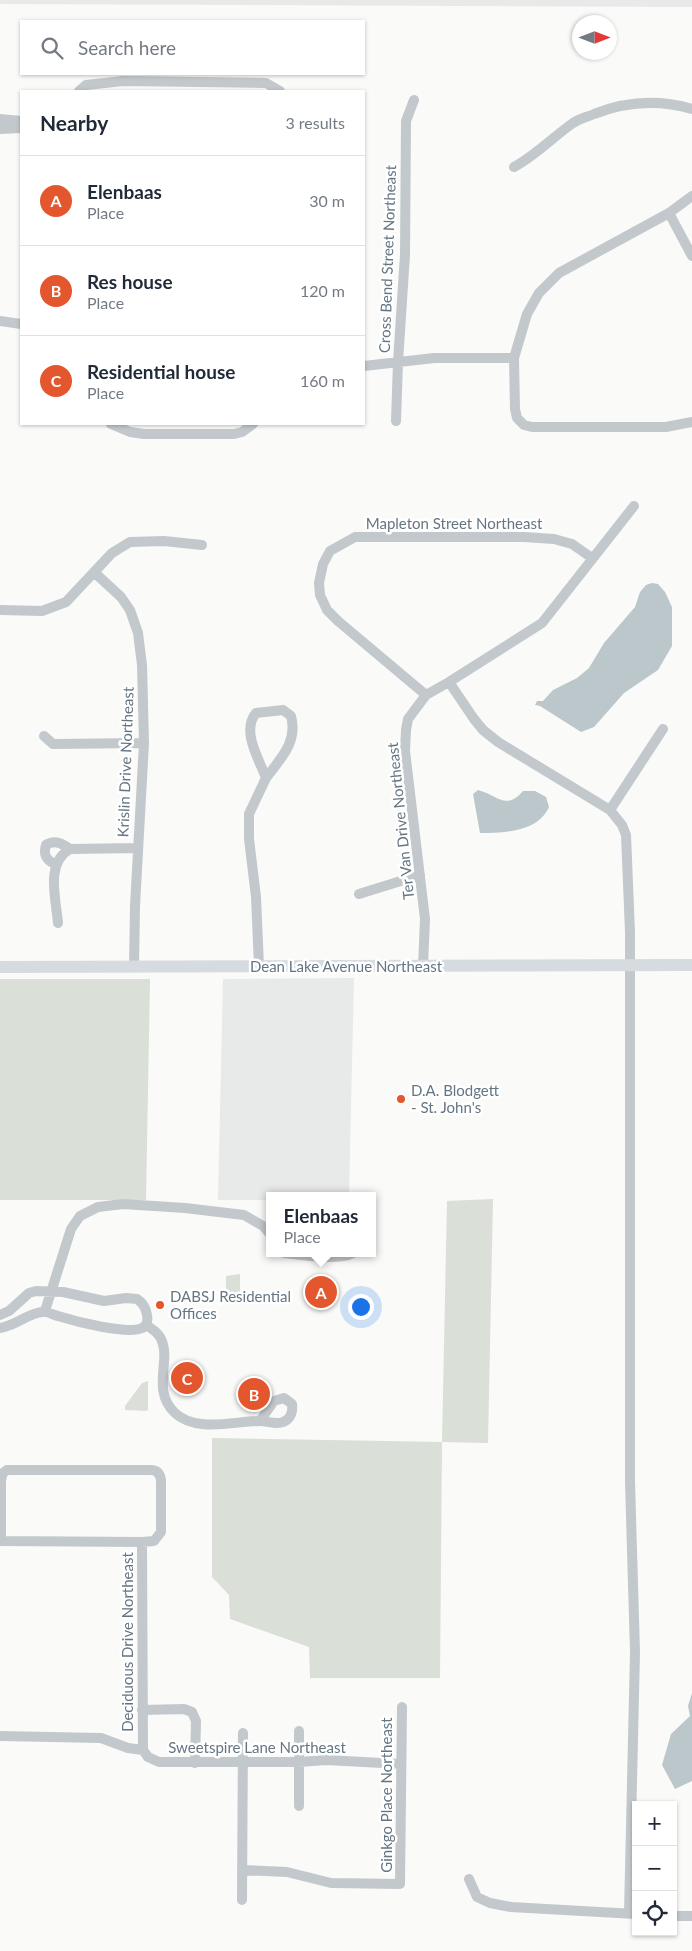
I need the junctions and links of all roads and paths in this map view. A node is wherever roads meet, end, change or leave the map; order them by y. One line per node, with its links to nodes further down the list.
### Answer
1 (80, 90): 2 (street)
2 (278, 90)
3 (414, 100): 16 (street, Cross Bend Street Northeast)
4 (692, 109): 9 (street)
5 (0, 119): 6 (street)
6 (20, 121)
7 (20, 128): 8 (street)
8 (0, 129)
9 (514, 166)
10 (692, 196): 11 (street)
11 (669, 213): 12 (street); 15 (street)
12 (692, 256)
13 (0, 321): 14 (street)
14 (20, 324)
15 (514, 358): 16 (street); 19 (street)
16 (398, 362): 17 (street); 18 (street, Cross Bend Street Northeast)
17 (365, 366)
18 (396, 421)
19 (692, 422)
20 (113, 425): 21 (street)
21 (252, 425)
22 (634, 506): 24 (street, Ter Van Drive Northeast)
23 (202, 545): 25 (street)
24 (592, 558): 27 (street, Ter Van Drive Northeast); 28 (street, Mapleton Street Northeast)
25 (95, 573): 26 (street); 31 (street, Krislin Drive Northeast)
26 (0, 610)
27 (449, 682): 28 (street, Ter Van Drive Northeast); 33 (street)
28 (426, 695): 37 (street, Ter Van Drive Northeast)
29 (663, 729): 33 (street)
30 (44, 736): 31 (street)
31 (144, 743): 34 (street, Krislin Drive Northeast)
32 (266, 778): 32 (street); 41 (street)
33 (610, 810): 43 (street)
34 (138, 848): 35 (street); 45 (street, Krislin Drive Northeast)
35 (70, 849): 36 (street); 36 (street)
36 (56, 864): 39 (street)
37 (420, 875): 38 (street); 42 (street, Ter Van Drive Northeast)
38 (358, 894)
39 (58, 923)
40 (692, 965): 43 (main road, Dean Lake Avenue Northeast)
41 (259, 966): 42 (main road, Dean Lake Avenue Northeast); 45 (main road, Dean Lake Avenue Northeast)
42 (423, 966): 43 (main road, Dean Lake Avenue Northeast)
43 (629, 966): 68 (street)
44 (0, 967): 45 (main road, Dean Lake Avenue Northeast)
45 (134, 967)
46 (266, 1228): 47 (street)
47 (51, 1293): 48 (street); 49 (street); 50 (street)
48 (45, 1311): 50 (street); 51 (street)
49 (0, 1315)
50 (146, 1325): 52 (street)
51 (0, 1328)
52 (260, 1421)
53 (0, 1541): 54 (street); 54 (street, Deciduous Drive Northeast)
54 (142, 1542): 56 (street, Deciduous Drive Northeast)
55 (402, 1708): 64 (street, Ginkgo Place Northeast)
56 (142, 1710): 60 (street, Deciduous Drive Northeast); 63 (street)
57 (299, 1731): 62 (street)
58 (243, 1733): 61 (street)
59 (0, 1736): 60 (street, Sweetspire Lane Northeast)
60 (143, 1750): 63 (street, Sweetspire Lane Northeast)
61 (243, 1762): 62 (street, Sweetspire Lane Northeast); 63 (street, Sweetspire Lane Northeast); 66 (street)
62 (300, 1762): 64 (street, Sweetspire Lane Northeast); 65 (street)
63 (195, 1763)
64 (401, 1764): 66 (street, Ginkgo Place Northeast)
65 (299, 1806)
66 (242, 1870): 69 (street)
67 (469, 1879): 70 (street)
68 (632, 1891)
69 (242, 1900)
70 (632, 1914)
71 (677, 1916): 72 (street)
72 (692, 1916)

